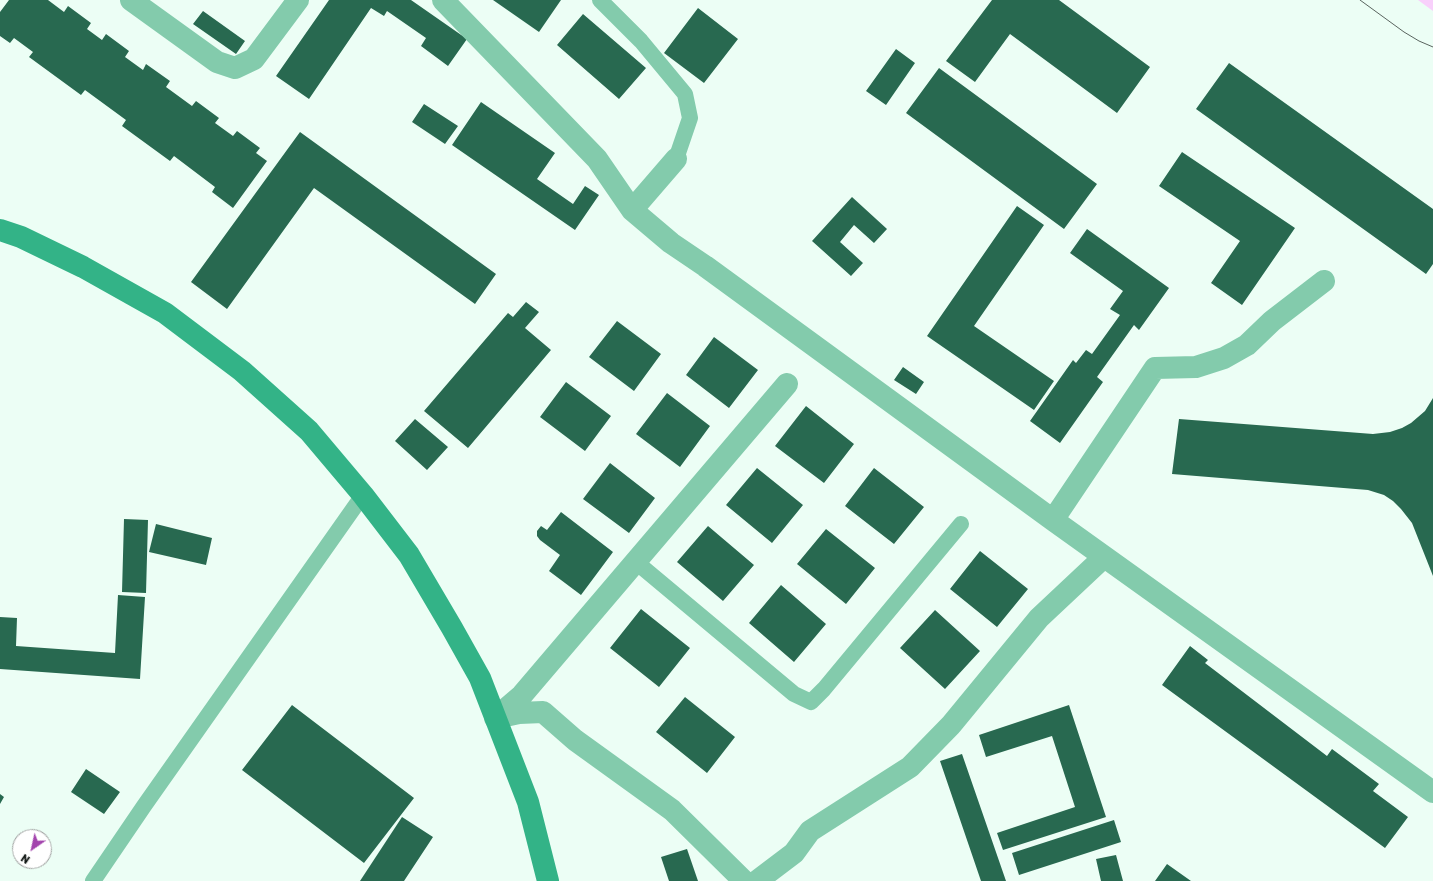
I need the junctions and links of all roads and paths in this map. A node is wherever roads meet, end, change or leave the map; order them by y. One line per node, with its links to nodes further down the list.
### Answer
1 (131, 0): 2 (street)
2 (298, 0)
3 (443, 0): 6 (street)
4 (600, 0): 5 (lane)
5 (676, 159): 6 (street)
6 (632, 210): 11 (street)
7 (0, 230): 10 (main road)
8 (1324, 281): 11 (street)
9 (787, 384): 14 (street)
10 (364, 494): 15 (main road); 17 (lane)
11 (1052, 520): 13 (street)
12 (960, 524): 14 (lane)
13 (1104, 557): 16 (street); 20 (street)
14 (636, 562): 15 (street)
15 (496, 718): 18 (main road); 19 (street)
16 (1433, 792)
17 (93, 881)
18 (548, 881)
19 (744, 881)
20 (757, 881)

